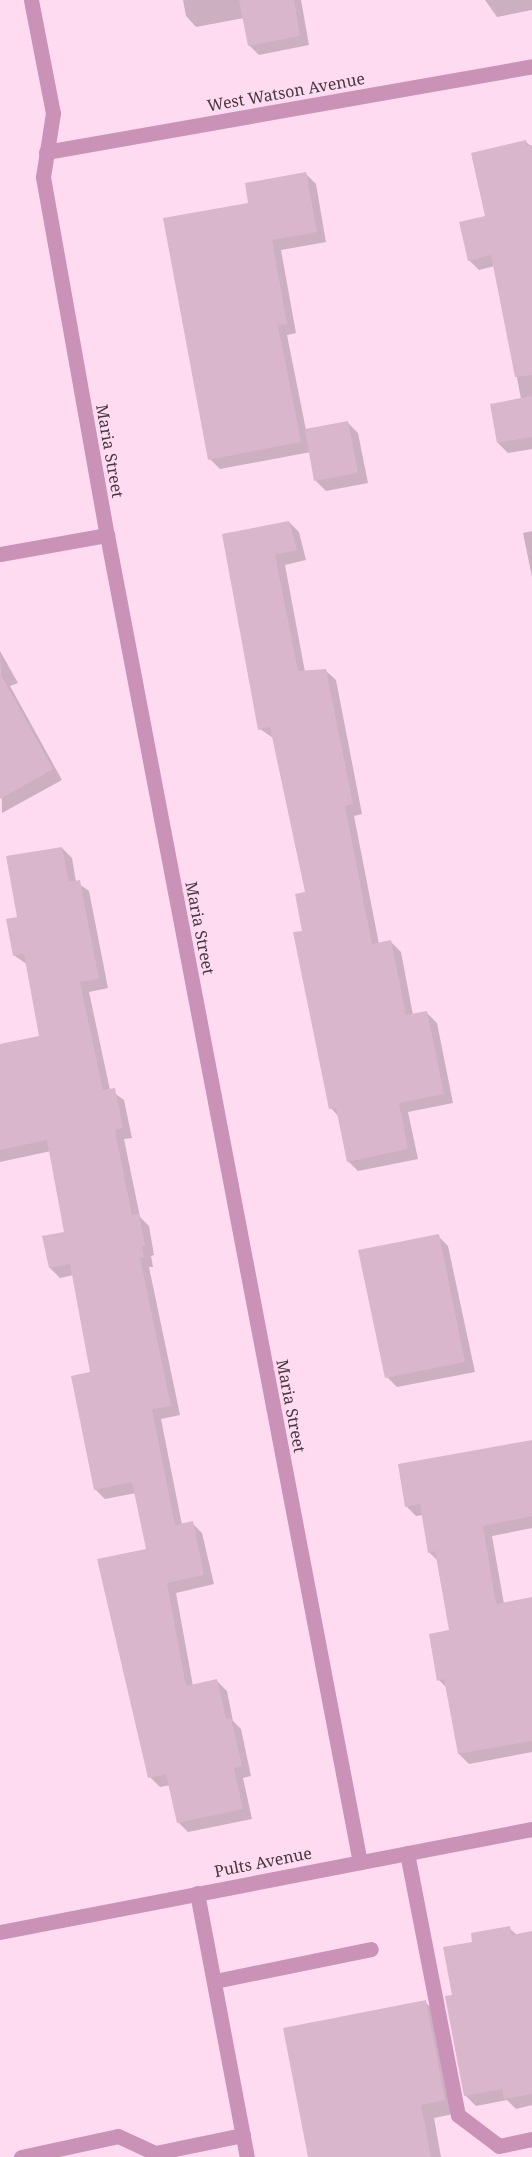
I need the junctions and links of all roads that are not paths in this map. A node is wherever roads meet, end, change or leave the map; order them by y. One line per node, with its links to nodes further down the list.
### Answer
1 (31, 0): 3 (street, Maria Street)
2 (532, 66): 3 (street, West Watson Avenue)
3 (46, 152): 4 (street, Maria Street)
4 (107, 535): 5 (street); 8 (street, Maria Street)
5 (0, 554)
6 (532, 1829): 7 (street, Pults Avenue)
7 (407, 1853): 8 (street, Pults Avenue); 14 (street)
8 (360, 1862): 9 (street, Pults Avenue)
9 (197, 1893): 10 (street, Pults Avenue); 12 (street)
10 (0, 1932)
11 (371, 1949): 12 (street)
12 (215, 1981): 13 (street)
13 (243, 2135): 15 (street); 17 (street)
14 (532, 2139)
15 (155, 2155): 16 (street)
16 (21, 2157)
17 (248, 2157)

